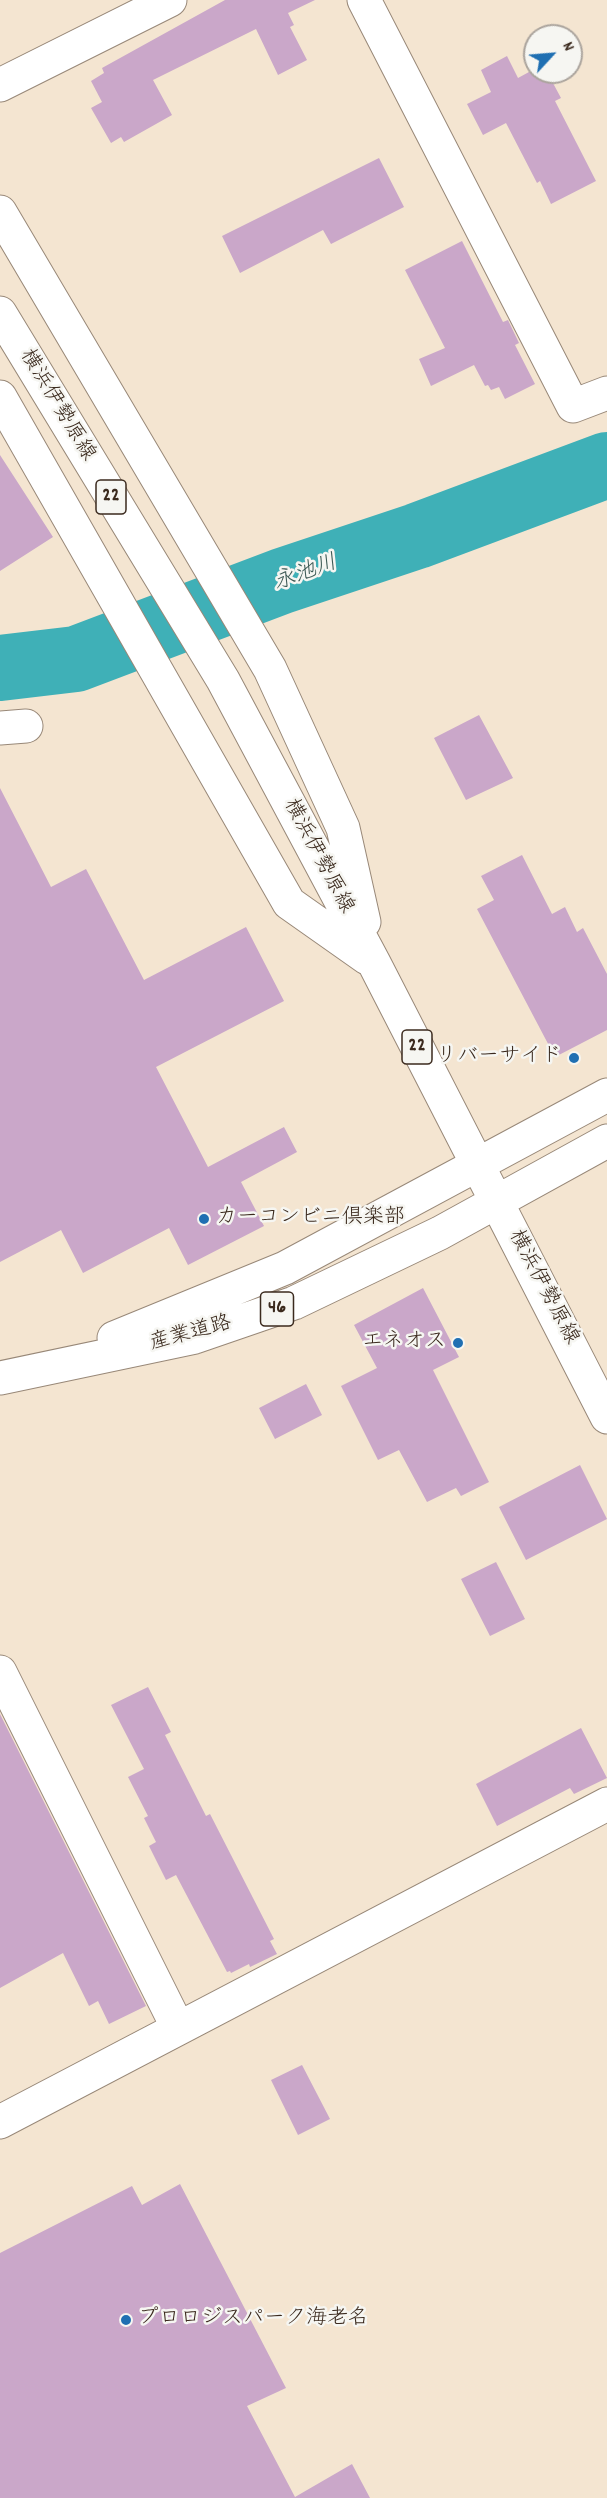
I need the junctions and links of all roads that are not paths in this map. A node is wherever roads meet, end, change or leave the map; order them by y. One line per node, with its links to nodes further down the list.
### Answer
1 (170, 0): 3 (main road)
2 (364, 0): 6 (main road)
3 (0, 85)
4 (0, 212): 8 (main road)
5 (0, 314): 8 (main road, 横浜伊勢原線 / 22)
6 (607, 393)
7 (0, 397): 8 (main road)
8 (374, 963): 11 (main road, 横浜伊勢原線 / 22)
9 (607, 1095): 11 (main road, 46)
10 (607, 1141): 12 (main road, 46)
11 (477, 1163): 12 (main road, 横浜伊勢原線 / 22); 13 (main road, 産業道路 / 46)
12 (496, 1201): 13 (main road, 産業道路 / 46); 15 (main road, 横浜伊勢原線 / 22)
13 (40, 1369): 14 (main road, 産業道路 / 46)
14 (0, 1378)
15 (607, 1416)
16 (0, 1672): 18 (main road)
17 (607, 1804): 18 (main road)
18 (178, 2028): 19 (main road)
19 (0, 2122)

